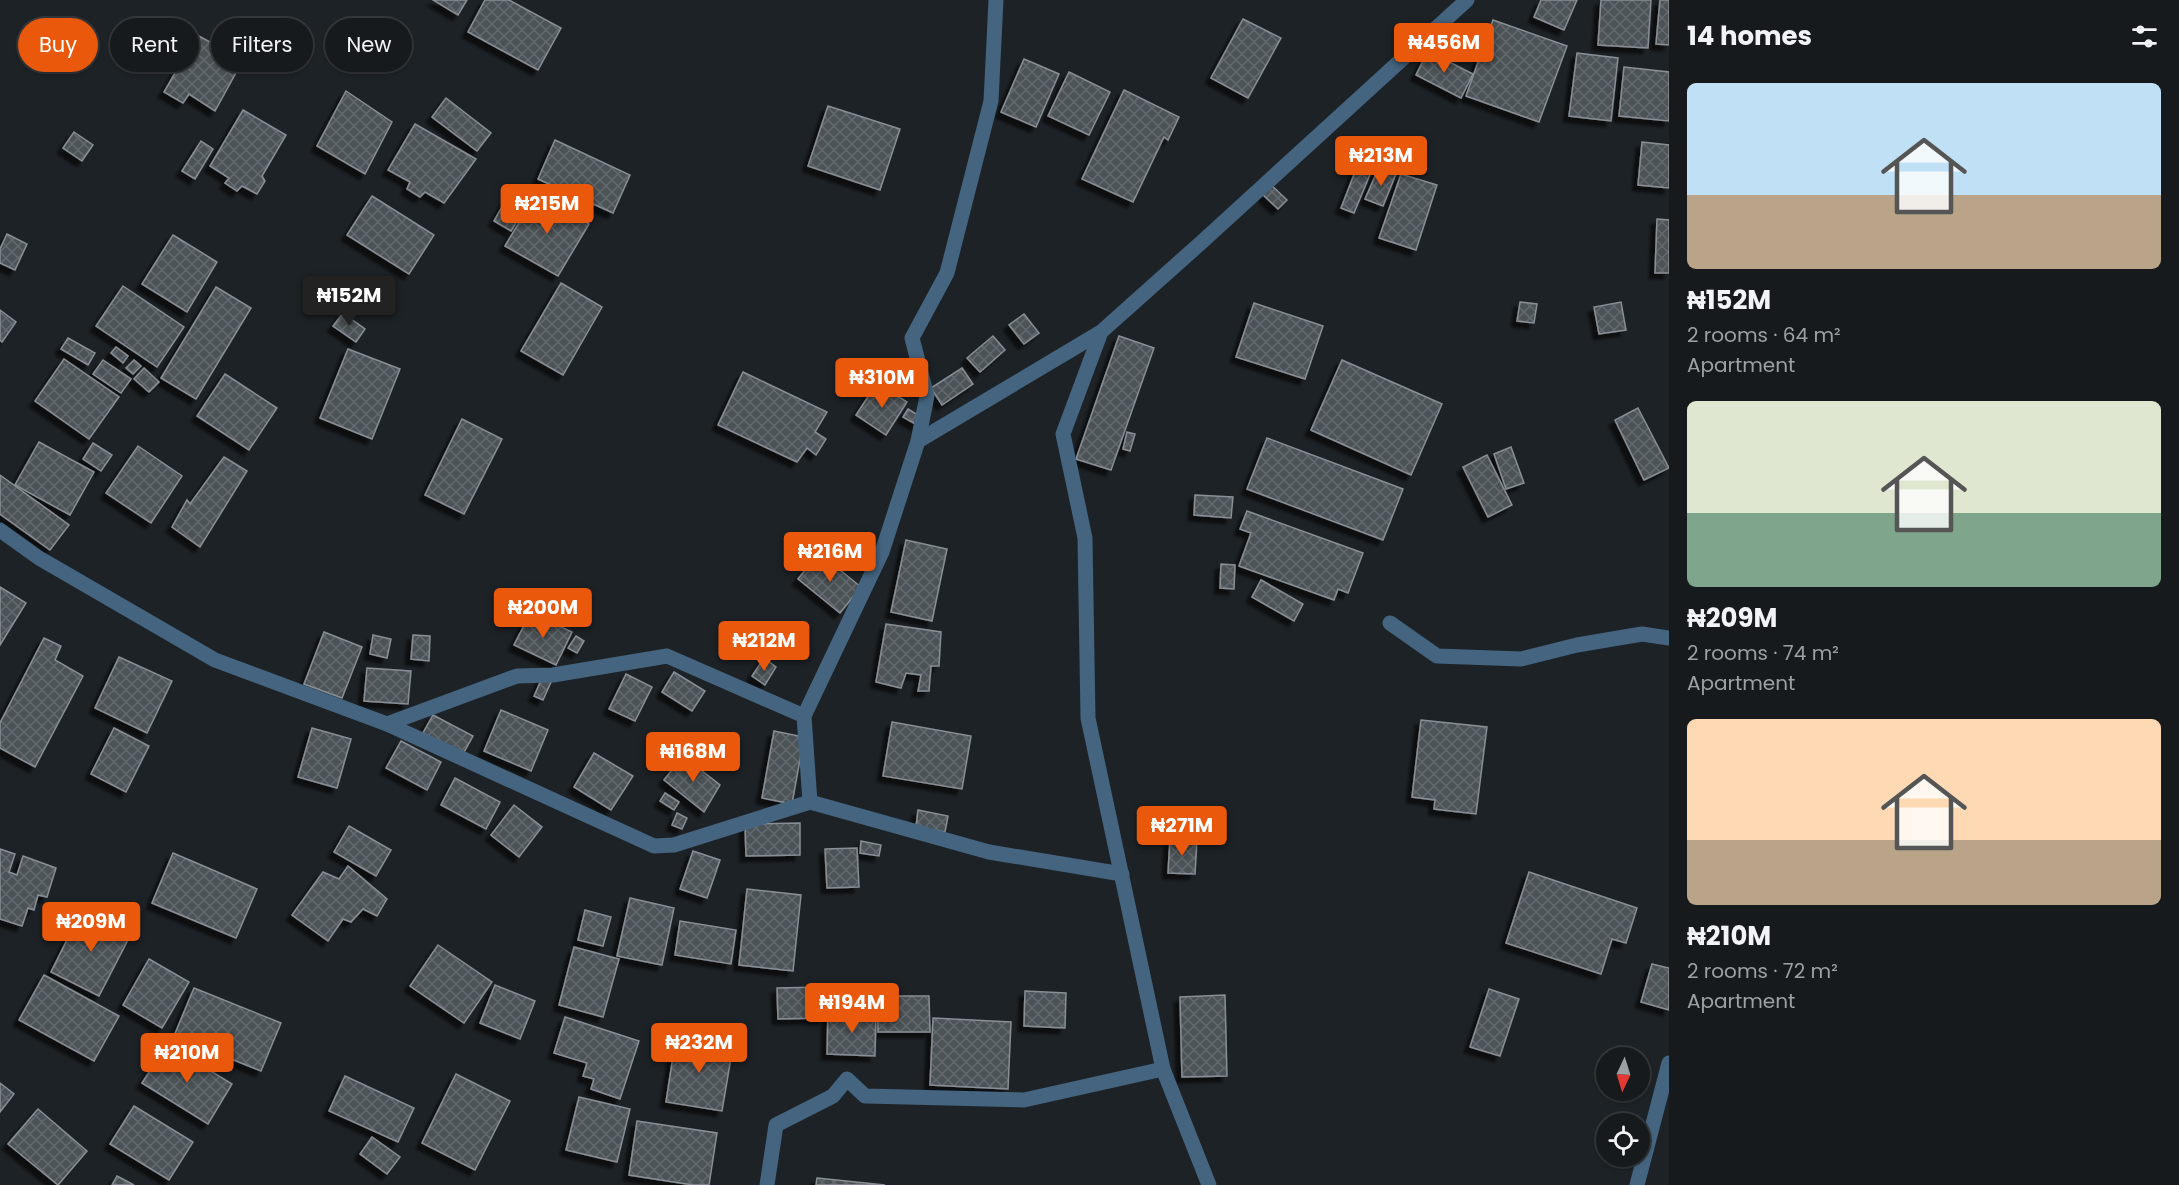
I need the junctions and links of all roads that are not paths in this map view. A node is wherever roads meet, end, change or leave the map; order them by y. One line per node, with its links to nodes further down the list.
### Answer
1 (996, 0): 4 (street)
2 (1467, 0): 3 (street)
3 (1101, 332): 4 (street); 11 (street)
4 (918, 441): 8 (street)
5 (0, 530): 9 (street)
6 (1390, 623): 7 (street)
7 (1669, 638)
8 (804, 716): 9 (street); 10 (street)
9 (387, 724): 10 (street)
10 (810, 802): 11 (street)
11 (1122, 874): 13 (street)
12 (1669, 1063): 16 (street)
13 (1163, 1068): 14 (street); 15 (street)
14 (767, 1185)
15 (1209, 1185)
16 (1637, 1185)

